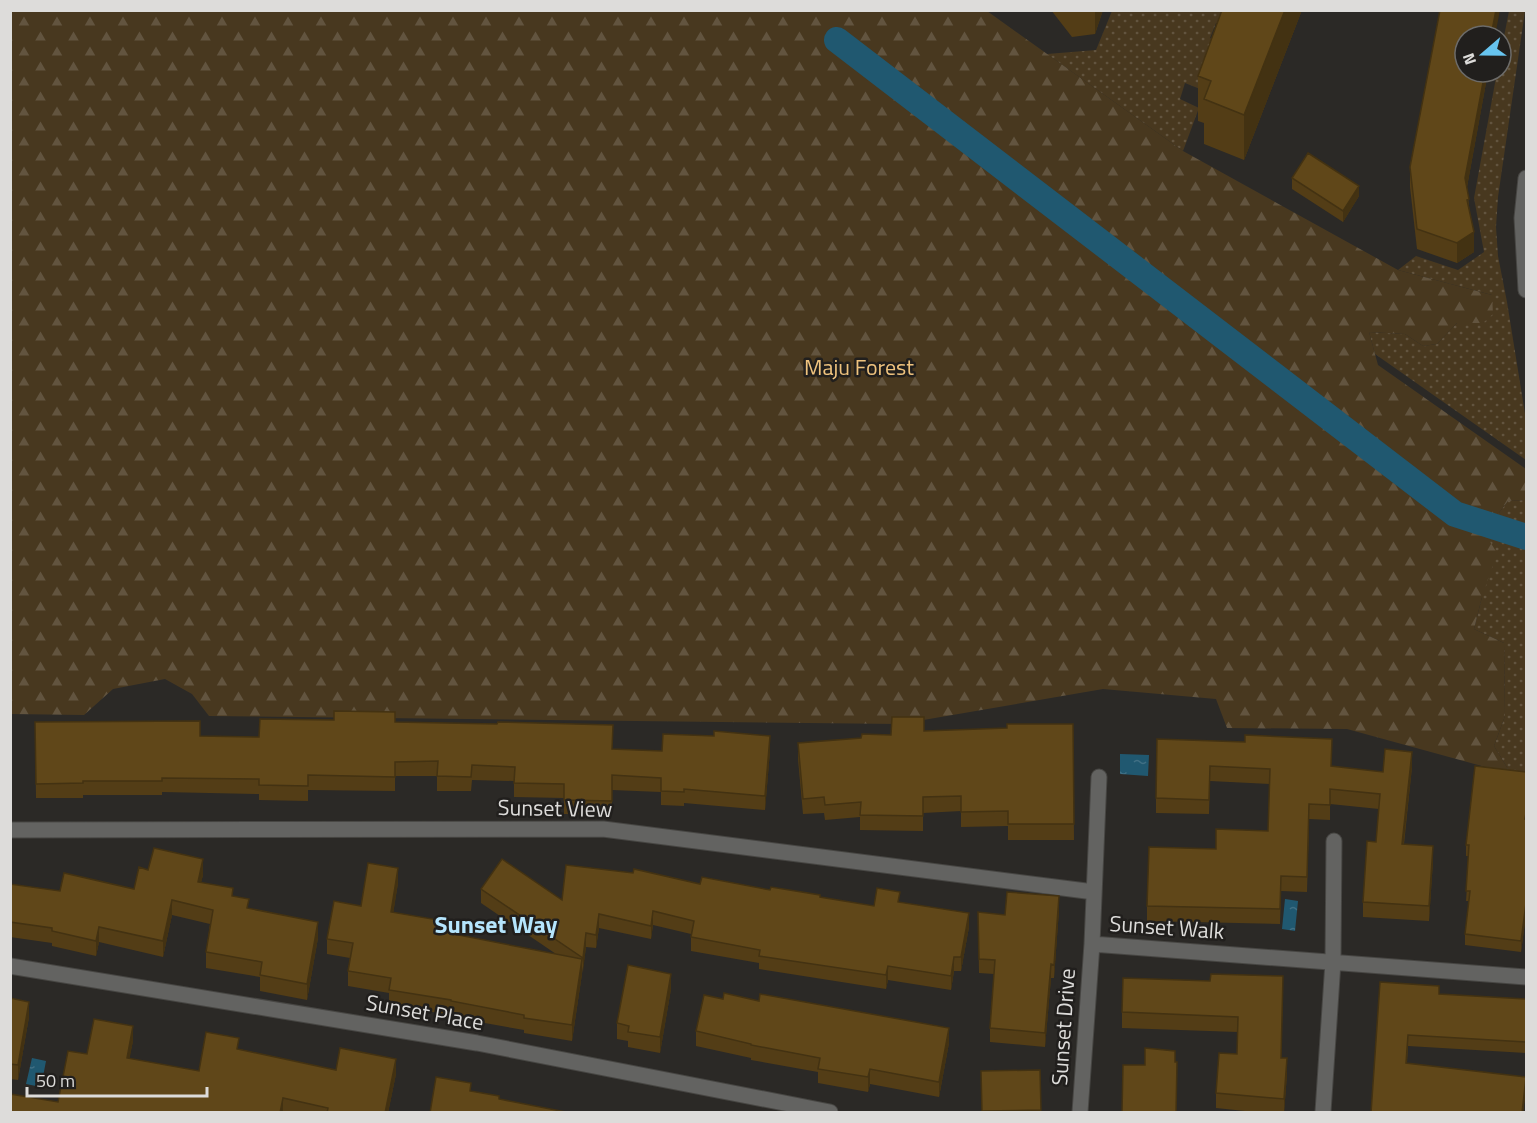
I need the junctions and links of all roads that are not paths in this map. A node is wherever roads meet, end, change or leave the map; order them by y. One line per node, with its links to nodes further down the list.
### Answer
1 (1527, 178): 2 (street)
2 (1527, 290)
3 (1099, 777): 6 (street, Sunset Walk)
4 (10, 830): 6 (street, Sunset View)
5 (1334, 841): 8 (street)
6 (1094, 892): 7 (street, Sunset Walk)
7 (1092, 944): 8 (street, Sunset Walk); 12 (street, Sunset Drive)
8 (1333, 962): 10 (street, Sunset Walk); 13 (street)
9 (10, 966): 11 (street, Sunset Place)
10 (1527, 977)
11 (830, 1113)
12 (1080, 1113)
13 (1323, 1113)

